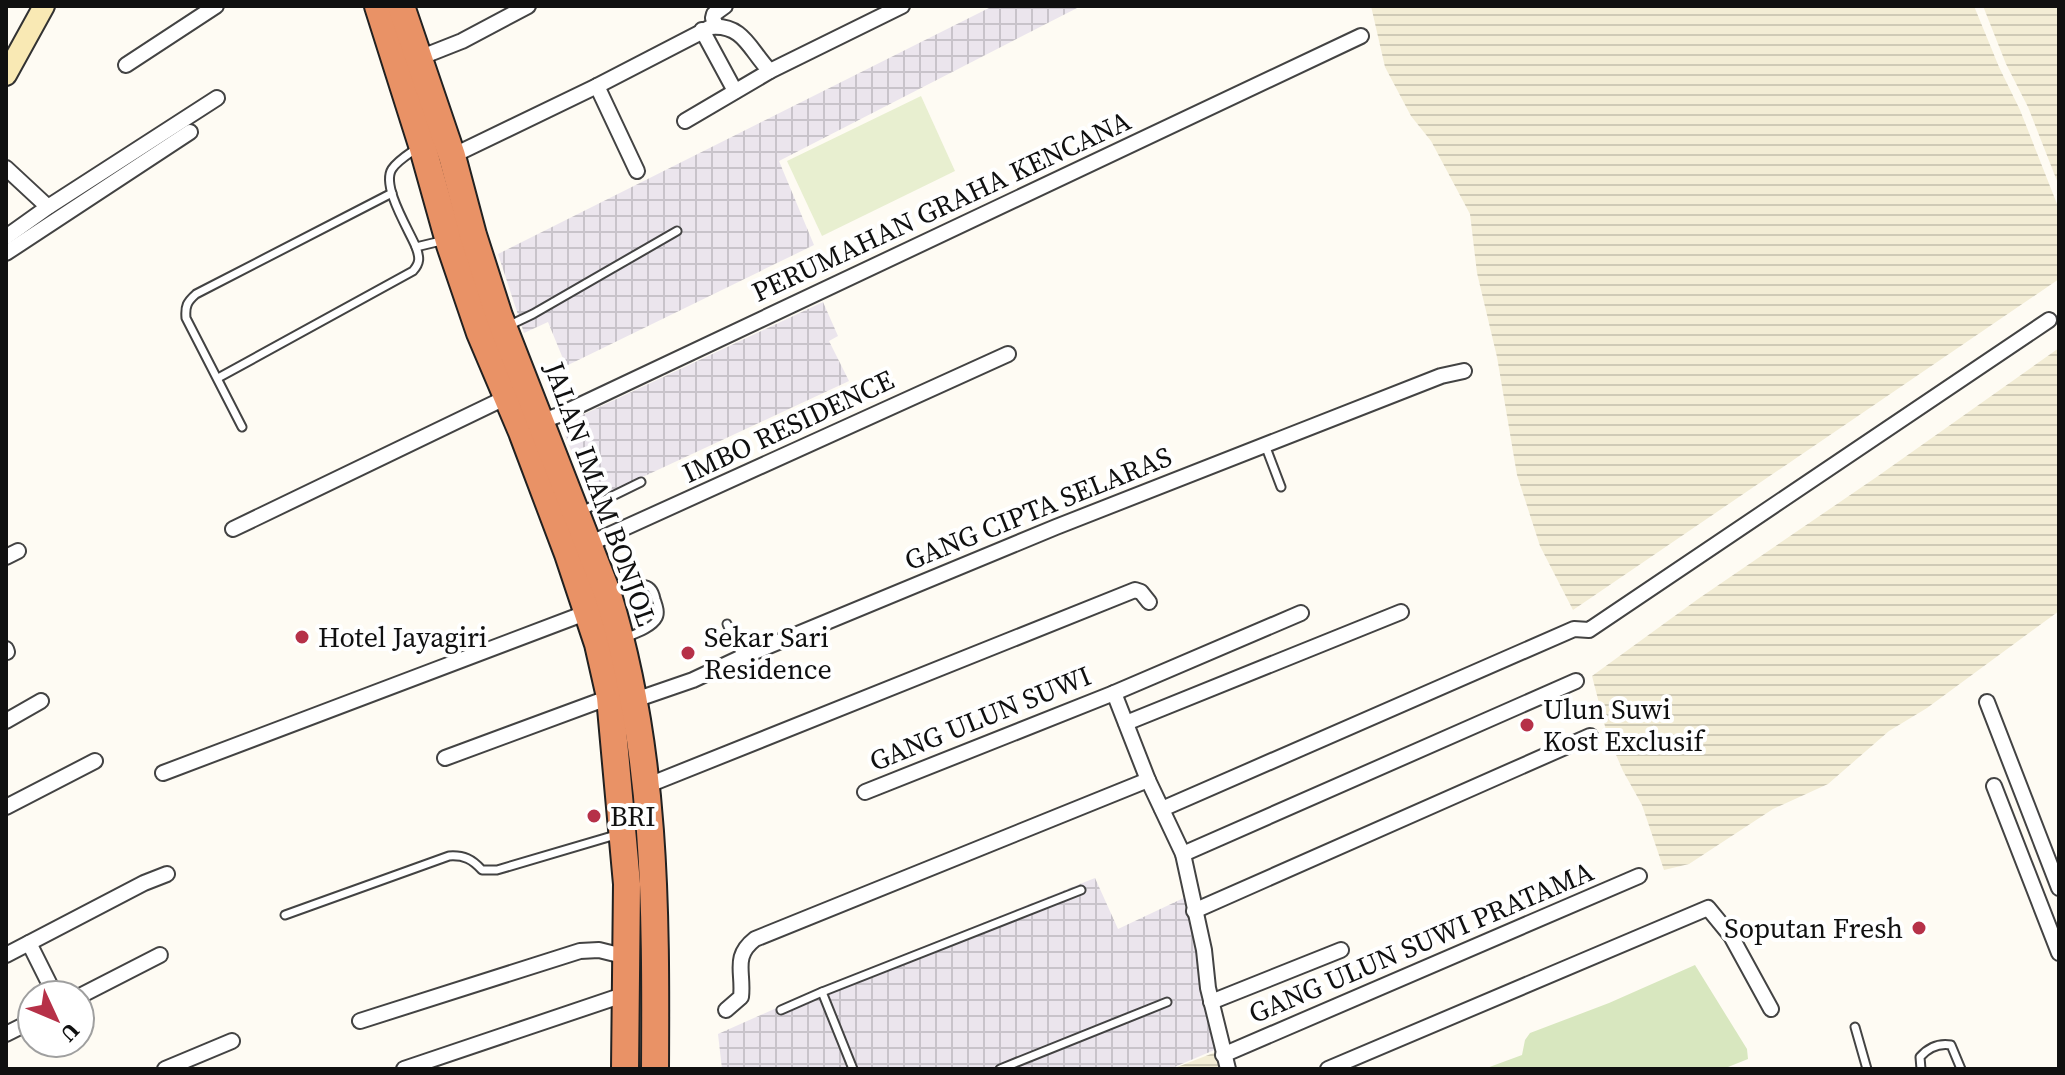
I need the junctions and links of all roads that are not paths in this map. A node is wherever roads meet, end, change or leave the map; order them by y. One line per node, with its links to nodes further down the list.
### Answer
1 (44, 6): 13 (street)
2 (216, 6): 11 (street)
3 (378, 6): 19 (highway, JALAN IMAM BONJOL)
4 (401, 6): 10 (highway, JALAN IMAM BONJOL)
5 (528, 6): 10 (street)
6 (725, 6): 8 (street)
7 (902, 6): 12 (street)
8 (709, 28): 12 (street); 14 (street); 15 (street)
9 (1361, 36): 36 (street, PERUMAHAN GRAHA KENCANA)
10 (419, 58): 20 (highway, JALAN IMAM BONJOL)
11 (126, 65)
12 (770, 71): 15 (street)
13 (6, 75)
14 (597, 86): 20 (street); 22 (street)
15 (735, 91): 17 (street)
16 (217, 98): 24 (street)
17 (685, 121)
18 (190, 132): 29 (street)
19 (422, 145): 23 (lane); 27 (highway, JALAN IMAM BONJOL)
20 (452, 156): 27 (highway, JALAN IMAM BONJOL)
21 (6, 168): 24 (street)
22 (637, 171)
23 (392, 193): 28 (lane); 34 (lane)
24 (48, 207): 26 (street)
25 (677, 231): 31 (lane)
26 (6, 237)
27 (457, 239): 28 (lane); 31 (highway, JALAN IMAM BONJOL); 35 (highway, JALAN IMAM BONJOL)
28 (416, 247): 34 (lane)
29 (6, 253)
30 (2049, 320): 68 (street)
31 (504, 328): 36 (highway, JALAN IMAM BONJOL)
32 (1008, 354): 43 (street, IMBO RESIDENCE)
33 (1464, 371): 38 (street, GANG CIPTA SELARAS)
34 (218, 378): 37 (lane)
35 (507, 397): 42 (street); 46 (highway, JALAN IMAM BONJOL)
36 (542, 421): 41 (highway, JALAN IMAM BONJOL)
37 (242, 427)
38 (1265, 445): 40 (lane); 51 (street, GANG CIPTA SELARAS)
39 (641, 482): 41 (lane)
40 (1281, 487)
41 (576, 514): 43 (highway, JALAN IMAM BONJOL)
42 (233, 529)
43 (589, 544): 44 (highway, JALAN IMAM BONJOL)
44 (608, 595): 50 (highway, JALAN IMAM BONJOL); 50 (lane)
45 (1149, 602): 64 (street)
46 (588, 612): 50 (highway, JALAN IMAM BONJOL); 62 (street)
47 (1401, 612): 58 (street)
48 (1301, 613): 53 (street, GANG ULUN SUWI)
49 (727, 624): 51 (lane)
50 (610, 642): 54 (highway, JALAN IMAM BONJOL)
51 (742, 657): 54 (street, GANG CIPTA SELARAS)
52 (1576, 681): 70 (street)
53 (1114, 693): 58 (street, GANG ULUN SUWI); 66 (street, GANG ULUN SUWI)
54 (622, 698): 60 (street, GANG CIPTA SELARAS); 64 (highway, JALAN IMAM BONJOL); 69 (highway, JALAN IMAM BONJOL)
55 (41, 701): 57 (street)
56 (1987, 702): 73 (street)
57 (6, 721)
58 (1126, 723): 63 (street, GANG ULUN SUWI)
59 (1590, 736): 75 (street)
60 (445, 758)
61 (95, 761): 67 (street)
62 (163, 773)
63 (1148, 780): 68 (street, GANG ULUN SUWI); 90 (street)
64 (646, 786): 99 (highway, JALAN IMAM BONJOL)
65 (1994, 786): 79 (street)
66 (865, 792)
67 (6, 807)
68 (1162, 809): 70 (street, GANG ULUN SUWI)
69 (623, 833): 76 (lane); 82 (highway, JALAN IMAM BONJOL)
70 (1183, 854): 75 (street, GANG ULUN SUWI)
71 (167, 874): 77 (street)
72 (1639, 876): 95 (street, GANG ULUN SUWI PRATAMA)
73 (2059, 888)
74 (1081, 890): 85 (lane)
75 (1194, 911): 88 (street, GANG ULUN SUWI)
76 (285, 915)
77 (29, 943): 80 (street); 83 (street)
78 (1341, 950): 88 (street)
79 (2059, 953)
80 (6, 955)
81 (160, 955): 84 (street)
82 (627, 957): 86 (highway, JALAN IMAM BONJOL); 92 (street)
83 (47, 979)
84 (96, 988)
85 (822, 992): 91 (lane); 100 (lane)
86 (626, 994): 97 (street); 98 (highway, JALAN IMAM BONJOL)
87 (1167, 1002): 101 (lane)
88 (1211, 1002): 95 (street, GANG ULUN SUWI)
89 (1771, 1009): 102 (street)
90 (726, 1010)
91 (781, 1010)
92 (360, 1021)
93 (1855, 1027): 103 (lane)
94 (232, 1041): 96 (street)
95 (1226, 1062)
96 (165, 1069)
97 (404, 1069)
98 (625, 1069)
99 (655, 1069)
100 (853, 1069)
101 (1000, 1069)
102 (1328, 1069)
103 (1867, 1069)
104 (1921, 1069): 105 (lane)
105 (1961, 1069)

